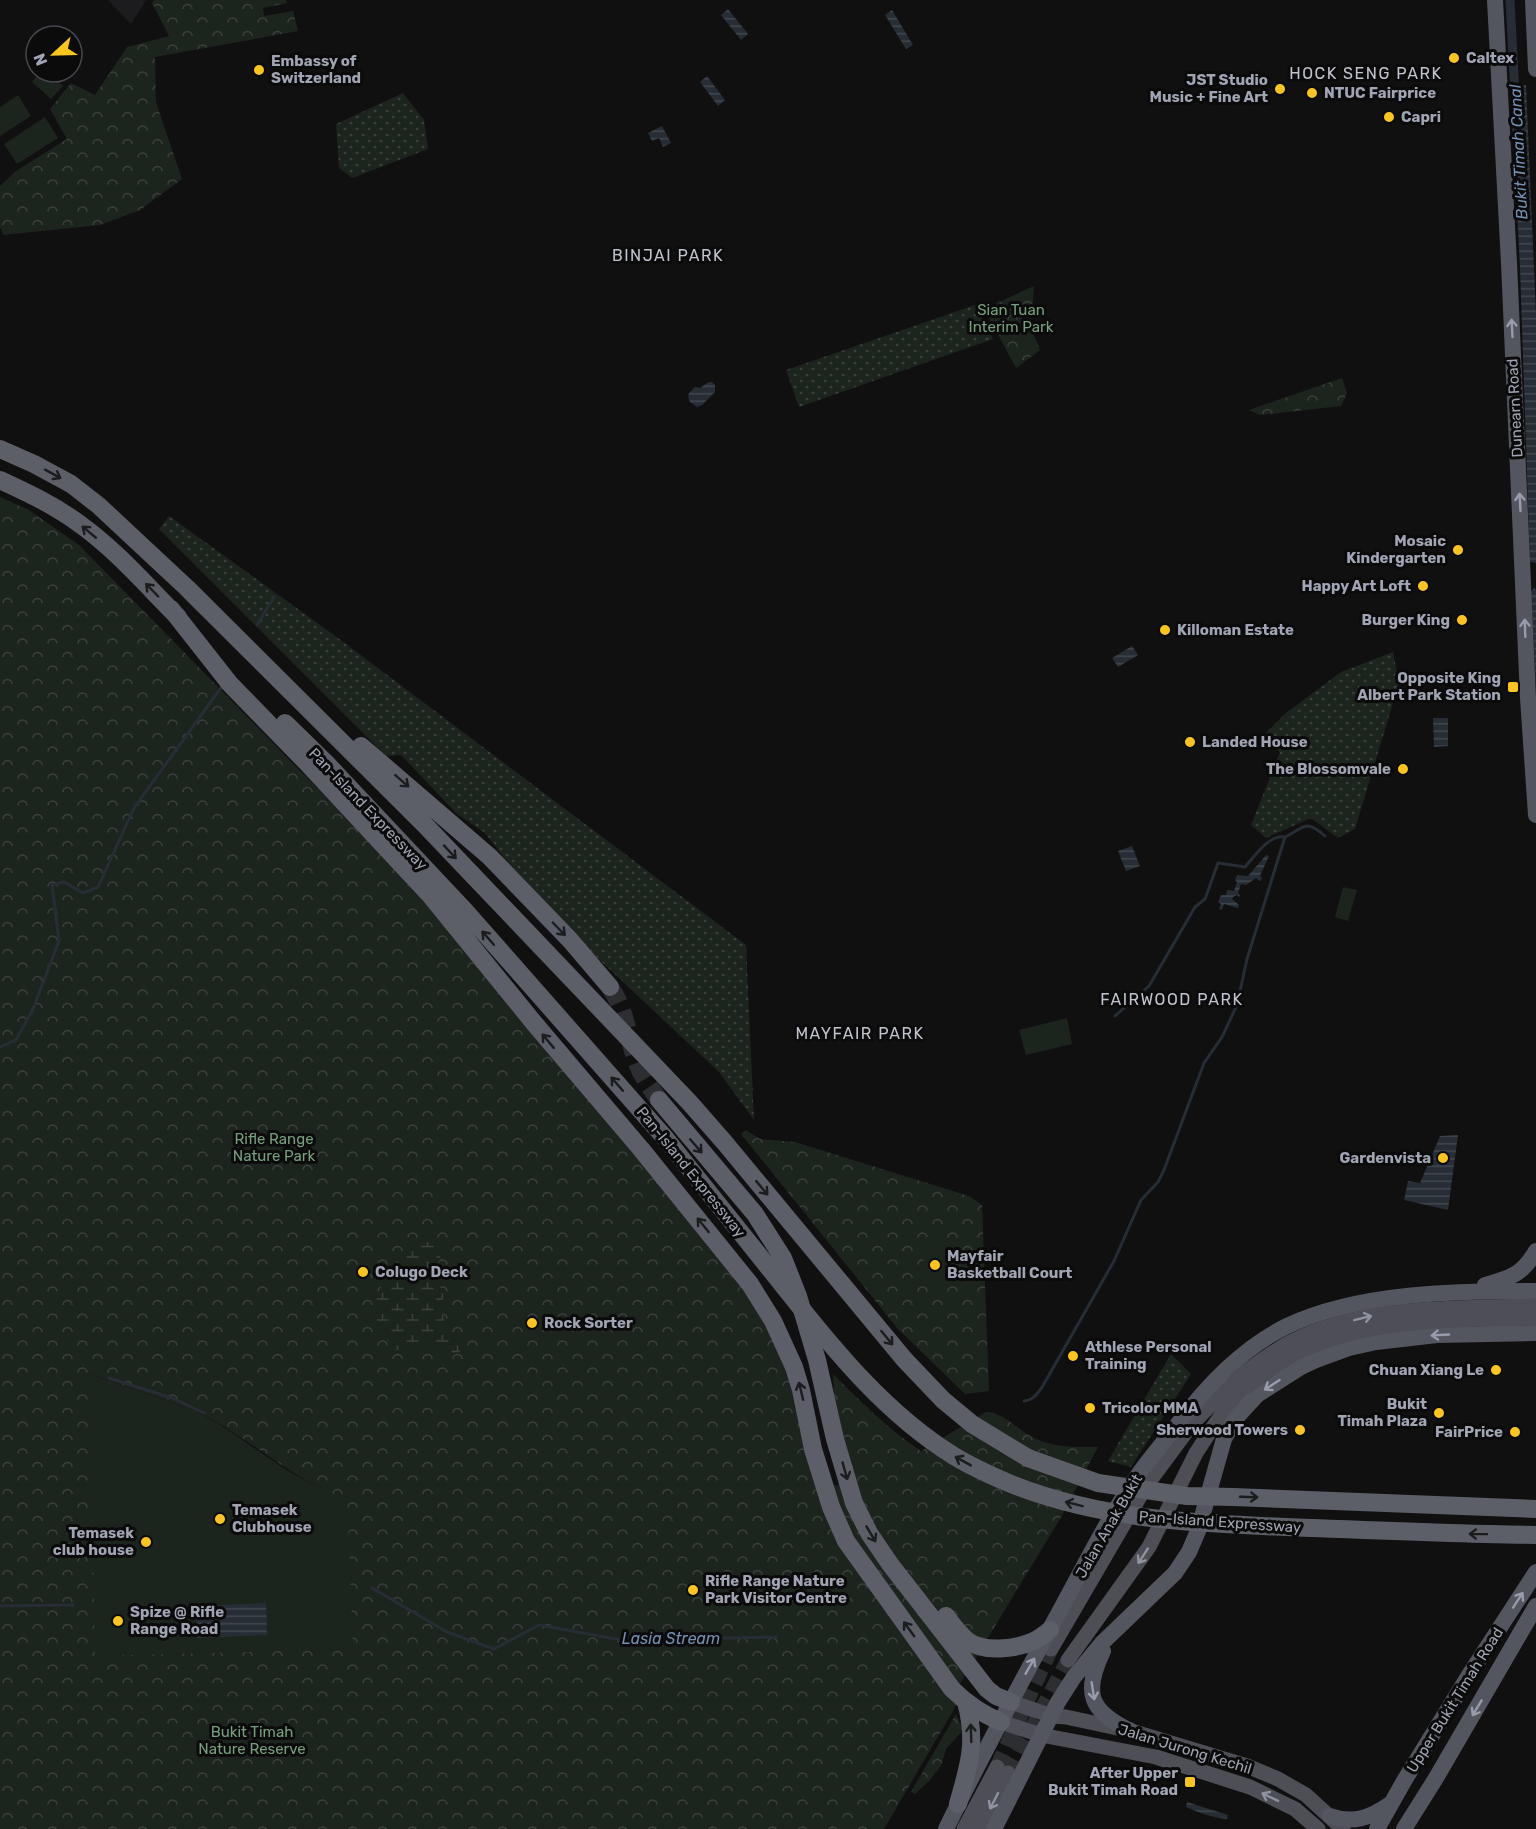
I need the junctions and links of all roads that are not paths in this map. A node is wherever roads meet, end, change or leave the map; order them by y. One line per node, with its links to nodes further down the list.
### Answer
1 (1495, 0): 8 (highway, Dunearn Road, one-way to 1)
2 (1533, 0): 3 (highway)
3 (1536, 69)
4 (0, 449): 6 (highway, Pan-Island Expressway, one-way to 6)
5 (0, 480): 7 (highway, Pan-Island Expressway, one-way to 5)
6 (187, 588): 10 (highway, one-way to 10); 21 (highway, Pan-Island Expressway, one-way to 21, bridge)
7 (171, 609): 22 (highway, Pan-Island Expressway, one-way to 7, bridge); 30 (highway, one-way to 7)
8 (1534, 756): 9 (highway, Dunearn Road)
9 (1536, 816)
10 (610, 987)
11 (658, 1101): 28 (highway, one-way to 28)
12 (1536, 1251): 13 (highway)
13 (1464, 1291): 14 (highway, Jalan Anak Bukit); 25 (highway, Jalan Anak Bukit)
14 (1492, 1291): 15 (highway, Jalan Anak Bukit); 19 (highway)
15 (1536, 1291)
16 (1536, 1306): 20 (main road, Jalan Anak Bukit, one-way to 16, bridge)
17 (1536, 1318): 20 (main road, Jalan Anak Bukit, bridge)
18 (1536, 1333): 19 (highway)
19 (1498, 1334): 26 (highway, one-way to 26)
20 (1241, 1383): 27 (main road, Jalan Anak Bukit); 29 (main road, Jalan Anak Bukit, one-way to 29)
21 (1536, 1509)
22 (1536, 1535)
23 (1536, 1572): 37 (highway, Upper Bukit Timah Road, one-way to 23)
24 (1536, 1606): 38 (highway, Upper Bukit Timah Road, one-way to 38)
25 (1050, 1630): 28 (highway); 31 (highway, Jalan Anak Bukit, one-way to 25)
26 (1109, 1636): 32 (highway); 34 (highway, one-way to 34)
27 (1051, 1649)
28 (966, 1650): 31 (highway)
29 (1068, 1660)
30 (966, 1702): 33 (highway); 36 (highway, one-way to 30)
31 (1011, 1702): 32 (main road, Jalan Jurong Kechil); 33 (highway, Jalan Anak Bukit)
32 (1052, 1716): 34 (main road, Jalan Jurong Kechil); 35 (highway)
33 (1001, 1722): 35 (main road, Jalan Jurong Kechil); 36 (highway, Jalan Anak Bukit)
34 (1131, 1731): 39 (main road, Jalan Jurong Kechil)
35 (1041, 1735): 43 (highway); 44 (main road, Jalan Jurong Kechil, one-way to 35)
36 (958, 1804): 40 (highway, Jalan Anak Bukit)
37 (1391, 1804): 39 (highway); 46 (highway, Upper Bukit Timah Road)
38 (1416, 1810): 47 (highway, Upper Bukit Timah Road); 48 (highway)
39 (1330, 1816): 45 (main road, Jalan Jurong Kechil)
40 (946, 1829)
41 (964, 1829): 42 (main road, one-way to 42)
42 (980, 1829)
43 (994, 1829)
44 (1318, 1829)
45 (1343, 1829)
46 (1377, 1829)
47 (1404, 1829)
48 (1412, 1829)

